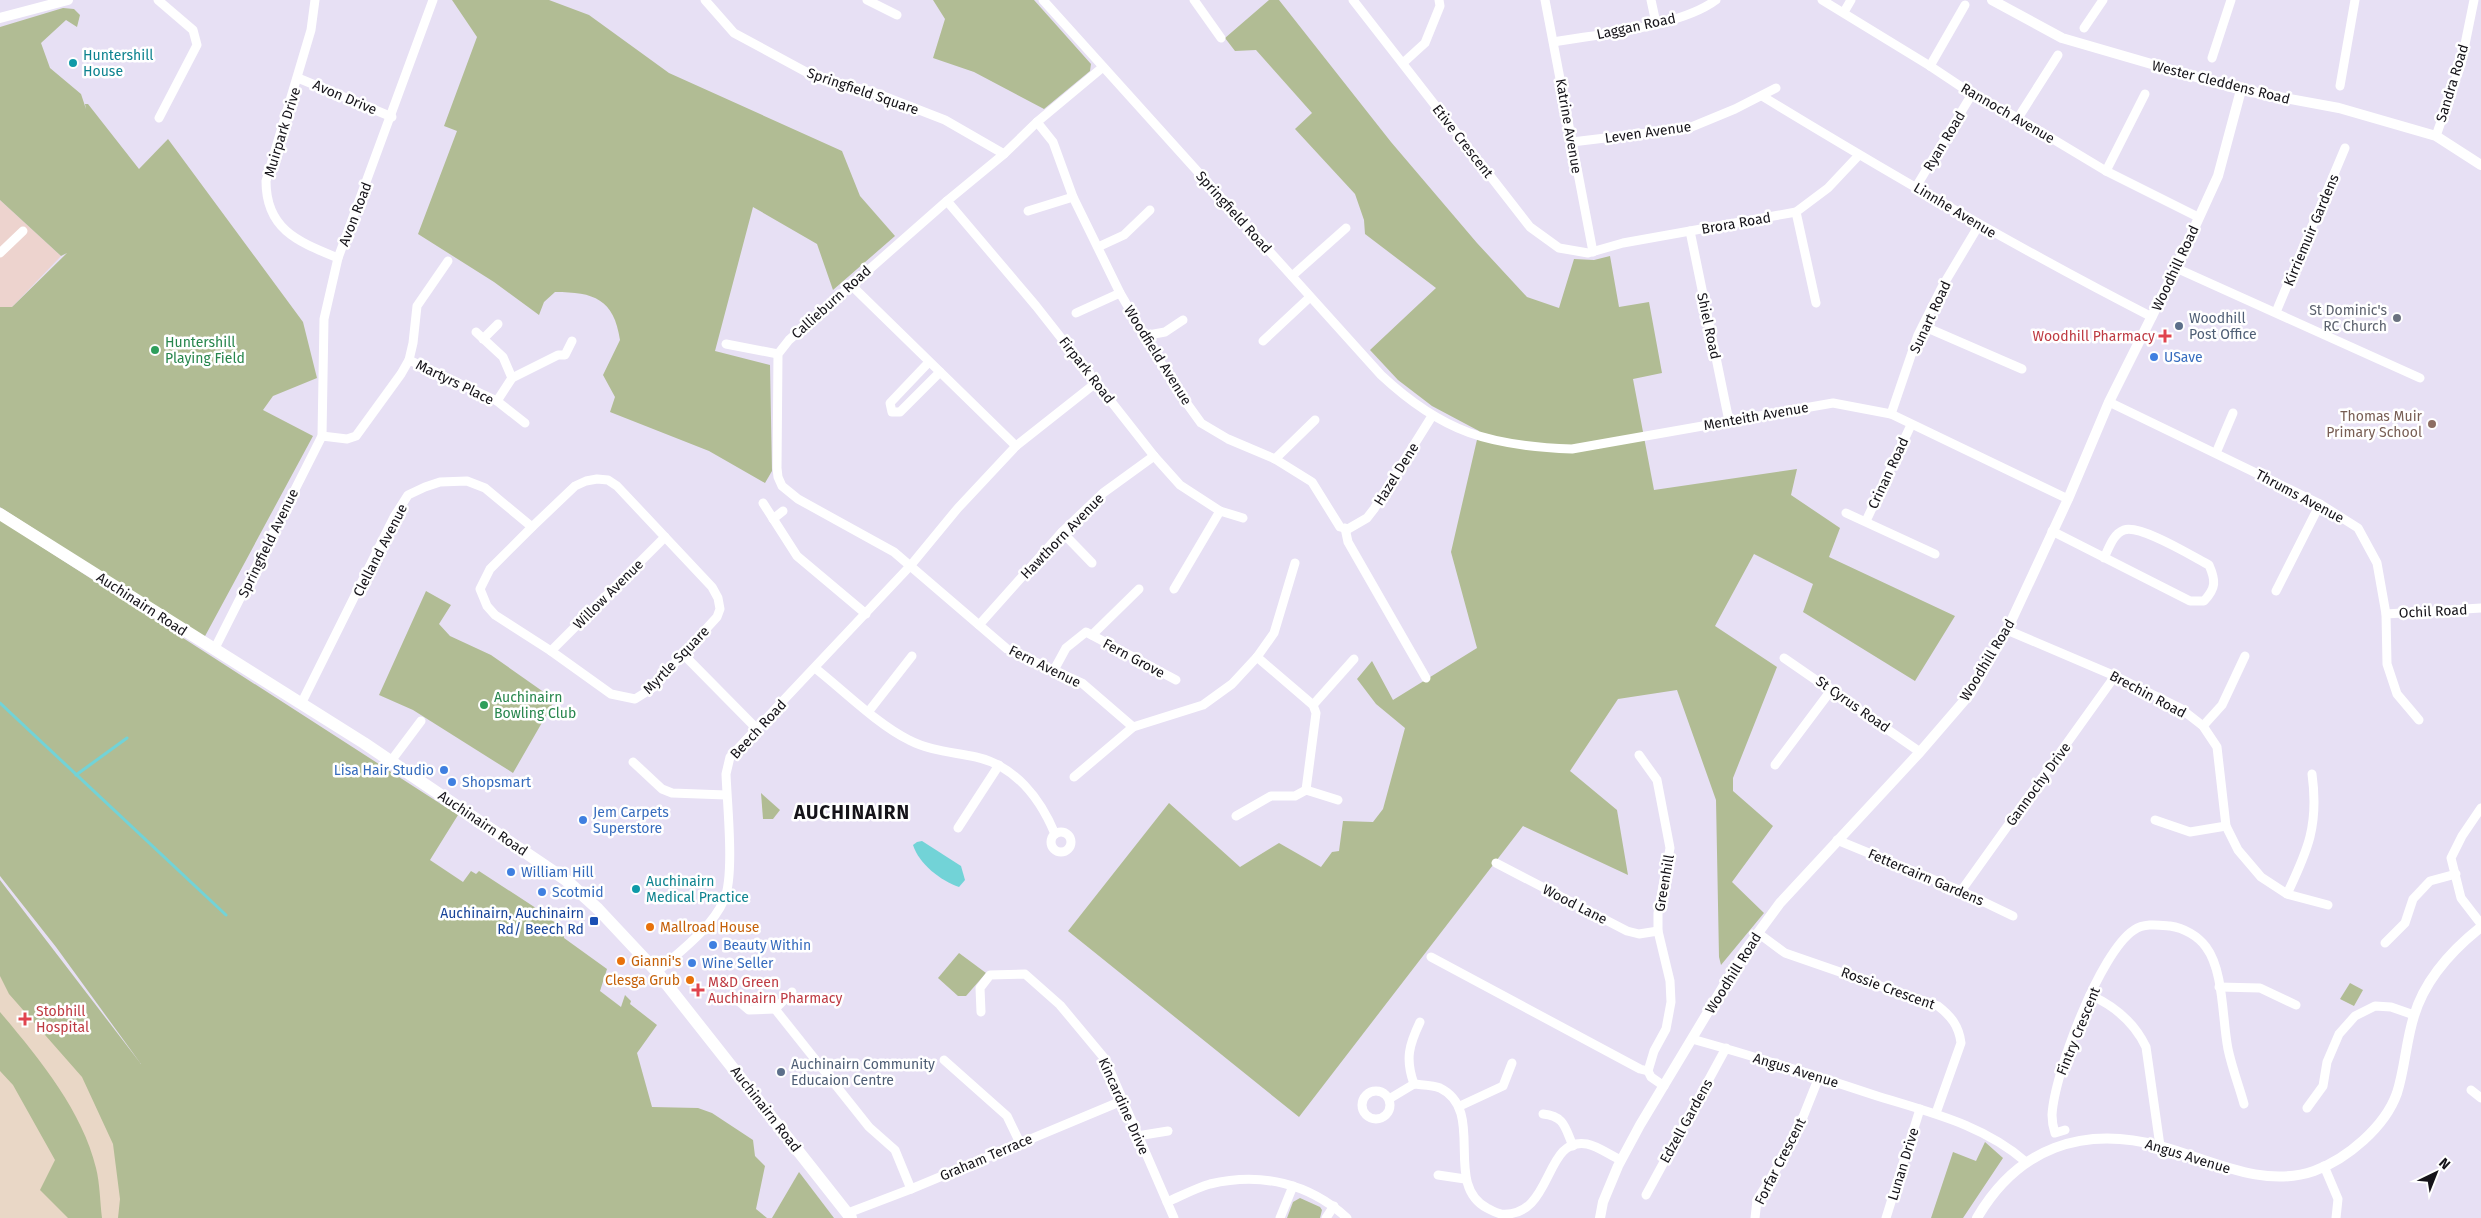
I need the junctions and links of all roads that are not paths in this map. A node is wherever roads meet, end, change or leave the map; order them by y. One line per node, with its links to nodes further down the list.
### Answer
1 (68, 0): 24 (street)
2 (158, 0): 42 (street)
3 (315, 0): 34 (street, Muirpark Drive)
4 (433, 0): 41 (street, Avon Road)
5 (705, 0): 48 (street, Springfield Square)
6 (867, 0): 23 (street)
7 (1044, 0): 33 (street, Springfield Road)
8 (1194, 0): 27 (street)
9 (1353, 0): 31 (street, Etive Crescent)
10 (1440, 0): 31 (street)
11 (1545, 0): 28 (street, Katrine Avenue)
12 (1651, 0): 25 (street)
13 (1716, 0): 25 (street, Laggan Road)
14 (1822, 0): 22 (street, Rannoch Avenue)
15 (1851, 0): 22 (street)
16 (1992, 0): 37 (street, Wester Cleddens Road)
17 (2103, 0): 26 (street)
18 (2231, 0): 30 (street)
19 (2355, 0): 35 (street)
20 (2474, 0): 45 (street, Sandra Road)
21 (1965, 5): 32 (street)
22 (1844, 12): 32 (street, Rannoch Avenue)
23 (897, 15)
24 (0, 18)
25 (1656, 24): 28 (street, Laggan Road)
26 (2084, 28)
27 (1221, 38)
28 (1554, 42): 46 (street, Katrine Avenue)
29 (2058, 55): 43 (street)
30 (2212, 58)
31 (1403, 63): 64 (street, Etive Crescent)
32 (1930, 66): 38 (street, Rannoch Avenue)
33 (1104, 67): 44 (street, Callieburn Road); 69 (street, Springfield Road)
34 (298, 78): 41 (street, Avon Drive); 66 (street, Muirpark Drive)
35 (2340, 86)
36 (1776, 88): 40 (street, Leven Avenue)
37 (2242, 90): 45 (street, Wester Cleddens Road); 58 (street, Woodhill Road)
38 (1972, 94): 43 (street, Rannoch Avenue); 52 (street, Ryan Road)
39 (2145, 94): 51 (street)
40 (1762, 96): 46 (street, Leven Avenue); 49 (street, Linnhe Avenue)
41 (392, 117): 66 (street, Avon Road)
42 (159, 118)
43 (2018, 118): 51 (street, Rannoch Avenue)
44 (1037, 122): 48 (street, Callieburn Road); 53 (street, Woodfield Avenue)
45 (2436, 136): 50 (street, Wester Cleddens Road)
46 (1572, 142): 64 (street, Katrine Avenue)
47 (2345, 148): 74 (street, Kirriemuir Gardens)
48 (1004, 154): 54 (street, Callieburn Road)
49 (1859, 155): 52 (street, Linnhe Avenue); 57 (street, Brora Road)
50 (2481, 165)
51 (2106, 171): 58 (street, Rannoch Avenue)
52 (1916, 187): 59 (street, Linnhe Avenue)
53 (1073, 197): 56 (street); 63 (street, Woodfield Avenue)
54 (946, 201): 70 (street, Callieburn Road); 93 (street, Firpark Road)
55 (1150, 210): 63 (street)
56 (1028, 211)
57 (1796, 212): 62 (street, Brora Road); 73 (street)
58 (2198, 217): 68 (street, Woodhill Road)
59 (1979, 225): 76 (street, Linnhe Avenue); 79 (street, Sunart Road)
60 (1346, 228): 69 (street)
61 (22, 231): 65 (street)
62 (1690, 231): 64 (street, Brora Road); 100 (street, Shiel Road)
63 (1098, 246): 71 (street, Woodfield Avenue)
64 (1593, 252)
65 (0, 253)
66 (338, 258): 103 (street, Avon Road)
67 (448, 261): 87 (street)
68 (2176, 268): 74 (street); 76 (street, Woodhill Road)
69 (1292, 276): 72 (street, Springfield Road)
70 (850, 284): 86 (street, Callieburn Road); 88 (street)
71 (1120, 293): 75 (street); 81 (street, Woodfield Avenue)
72 (1310, 297): 84 (street); 98 (street, Springfield Road)
73 (1816, 303)
74 (2276, 312): 92 (street)
75 (1076, 313)
76 (2152, 317): 95 (street, Woodhill Road)
77 (1182, 320): 81 (street)
78 (498, 324): 82 (street)
79 (1923, 326): 89 (street); 97 (street, Sunart Road)
80 (476, 332): 82 (street)
81 (1143, 336): 107 (street, Woodfield Avenue)
82 (483, 339): 91 (street)
83 (572, 341): 91 (street)
84 (1263, 341)
85 (726, 344): 86 (street)
86 (778, 354): 127 (street)
87 (408, 360): 94 (street, Martyrs Place); 103 (street)
88 (929, 362): 90 (street); 90 (street)
89 (2022, 369)
90 (940, 372): 104 (street)
91 (512, 378): 94 (street)
92 (2420, 378)
93 (1097, 382): 104 (street, Beech Road); 106 (street, Firpark Road)
94 (497, 401): 101 (street, Martyrs Place)
95 (2110, 402): 105 (street, Thrums Avenue); 108 (street, Woodhill Road)
96 (2233, 413): 105 (street)
97 (1892, 414): 100 (street, Menteith Avenue); 102 (street, Menteith Avenue)
98 (1432, 416): 100 (street, Menteith Avenue); 119 (street, Hazel Dene)
99 (1315, 420): 107 (street)
100 (1729, 421)
101 (525, 423)
102 (1911, 425): 108 (street, Menteith Avenue); 117 (street, Crinan Road)
103 (322, 436): 137 (street, Springfield Avenue)
104 (1016, 446): 127 (street, Beech Road)
105 (2216, 452): 110 (street, Thrums Avenue)
106 (1154, 456): 111 (street, Firpark Road); 120 (street, Hawthorn Avenue)
107 (1275, 459): 119 (street, Woodfield Avenue)
108 (2068, 499): 121 (street, Woodhill Road)
109 (763, 504): 116 (street)
110 (2320, 504): 130 (street); 133 (street, Thrums Avenue)
111 (1220, 510): 115 (street, Firpark Road); 129 (street)
112 (784, 511): 116 (street)
113 (1846, 513): 117 (street)
114 (0, 514): 137 (main road, Auchinairn Road)
115 (1243, 518)
116 (773, 519): 132 (street)
117 (1866, 521): 123 (street)
118 (532, 527): 122 (street, Myrtle Square); 138 (street, Myrtle Square); 151 (street, Clelland Avenue)
119 (1349, 527): 148 (street, Woodfield Avenue)
120 (1062, 532): 125 (street); 134 (street, Hawthorn Avenue)
121 (2052, 532): 124 (street); 135 (street, Woodhill Road)
122 (665, 537): 138 (street, Willow Avenue); 139 (street, Myrtle Square)
123 (1936, 554)
124 (2104, 558): 124 (street)
125 (1092, 563)
126 (1295, 564): 142 (street)
127 (911, 565): 132 (street, Beech Road); 134 (street, Fern Avenue)
128 (1139, 589): 136 (street, Fern Grove)
129 (1174, 589)
130 (2276, 592)
131 (2481, 608): 133 (street, Ochil Road)
132 (866, 614): 145 (street, Beech Road)
133 (2386, 614): 154 (street, Thrums Avenue)
134 (978, 625): 146 (street, Fern Avenue)
135 (2007, 630): 147 (street, Brechin Road); 159 (street, Woodhill Road)
136 (1092, 636): 146 (street, Fern Grove); 149 (street, Fern Grove)
137 (214, 650): 151 (main road, Auchinairn Road)
138 (551, 650): 139 (street, Myrtle Square)
139 (683, 654): 158 (street)
140 (912, 656): 153 (street)
141 (2245, 656): 156 (street)
142 (1257, 657): 152 (street); 157 (street)
143 (1784, 658): 150 (street, St Cyrus Road)
144 (1354, 659): 152 (street)
145 (815, 668): 153 (street); 158 (street, Beech Road)
146 (1054, 670): 157 (street, Fern Avenue)
147 (2116, 676): 156 (street, Brechin Road); 179 (street, Gannochy Drive)
148 (1426, 678)
149 (1176, 680)
150 (1832, 689): 159 (street, St Cyrus Road); 164 (street)
151 (301, 704): 161 (main road, Auchinairn Road)
152 (1313, 705): 167 (street)
153 (869, 711): 163 (street)
154 (2419, 720)
155 (421, 721): 161 (street)
156 (2203, 726): 173 (street, Brechin Road)
157 (1133, 727): 166 (street)
158 (756, 728): 168 (street, Beech Road)
159 (1920, 752): 176 (street, Woodhill Road)
160 (1639, 755): 184 (street, Greenhill)
161 (391, 762): 188 (main road, Auchinairn Road)
162 (633, 762): 168 (street)
163 (999, 765): 174 (street); 175 (street)
164 (1775, 765)
165 (2312, 774): 180 (street)
166 (1074, 777)
167 (1306, 790): 169 (street); 171 (street)
168 (726, 795): 188 (street, Beech Road)
169 (1338, 800)
170 (2481, 808): 178 (street)
171 (1236, 816)
172 (2155, 820): 173 (street)
173 (2226, 826): 180 (street, Brechin Road)
174 (958, 828)
175 (1055, 834)
176 (1837, 840): 179 (street, Fettercairn Gardens); 185 (street, Woodhill Road)
177 (1496, 863): 184 (street, Wood Lane)
178 (2456, 874): 183 (street); 186 (street)
179 (1961, 891): 182 (street, Fettercairn Gardens)
180 (2287, 894): 181 (street, Brechin Road)
181 (2328, 905)
182 (2013, 916)
183 (2481, 925): 196 (street, Angus Avenue)
184 (1658, 931): 202 (street, Greenhill)
185 (1758, 933): 198 (street, Woodhill Road); 214 (street, Rossie Crescent)
186 (2386, 943)
187 (1431, 957): 202 (street)
188 (657, 972): 232 (main road, Auchinairn Road)
189 (2219, 987): 191 (street, Fintry Crescent); 193 (street); 210 (street, Fintry Crescent)
190 (792, 992): 194 (street)
191 (2090, 995): 217 (street, Fintry Crescent); 221 (street)
192 (735, 998): 194 (street)
193 (2296, 1005)
194 (775, 1010): 228 (street)
195 (981, 1012): 209 (street, Kincardine Drive)
196 (2414, 1015): 212 (street); 224 (street, Angus Avenue)
197 (1420, 1022): 204 (street)
198 (1692, 1039): 199 (street, Angus Avenue); 205 (street, Woodhill Road)
199 (1726, 1048): 203 (street, Angus Avenue); 229 (street, Edzell Gardens)
200 (944, 1060): 219 (street)
201 (1512, 1063): 211 (street)
202 (1648, 1071): 205 (street)
203 (1819, 1077): 213 (street, Angus Avenue); 239 (street, Forfar Crescent)
204 (1414, 1084): 208 (street); 211 (street)
205 (1664, 1086): 222 (street, Woodhill Road)
206 (2471, 1090): 207 (street)
207 (2481, 1098)
208 (1388, 1099)
209 (1124, 1100): 218 (street, Kincardine Drive); 219 (street, Graham Terrace)
210 (2244, 1104)
211 (1460, 1106): 226 (street)
212 (2307, 1108)
213 (1920, 1109): 214 (street, Angus Avenue); 240 (street, Lunan Drive)
214 (1936, 1113): 223 (street, Angus Avenue)
215 (1544, 1114): 220 (street)
216 (1168, 1130): 218 (street)
217 (2066, 1130)
218 (1137, 1136): 230 (street, Kincardine Drive)
219 (1020, 1142): 228 (street, Graham Terrace)
220 (1573, 1146): 222 (street); 233 (street)
221 (2160, 1146): 223 (street, Angus Avenue); 224 (street, Angus Avenue)
222 (1621, 1160): 238 (street, Woodhill Road)
223 (2026, 1162): 241 (street)
224 (2324, 1166): 242 (street)
225 (1438, 1175): 226 (street)
226 (1465, 1178): 233 (street)
227 (1293, 1186): 230 (street); 231 (street); 235 (street)
228 (911, 1189): 232 (street, Graham Terrace)
229 (1646, 1194)
230 (1167, 1202): 234 (street, Kincardine Drive)
231 (1334, 1206): 236 (street); 237 (street)
232 (849, 1216)
233 (1518, 1216)
234 (1174, 1218)
235 (1280, 1218)
236 (1326, 1218)
237 (1347, 1218)
238 (1600, 1218)
239 (1756, 1218)
240 (1886, 1218)
241 (1976, 1218)
242 (2336, 1218)

